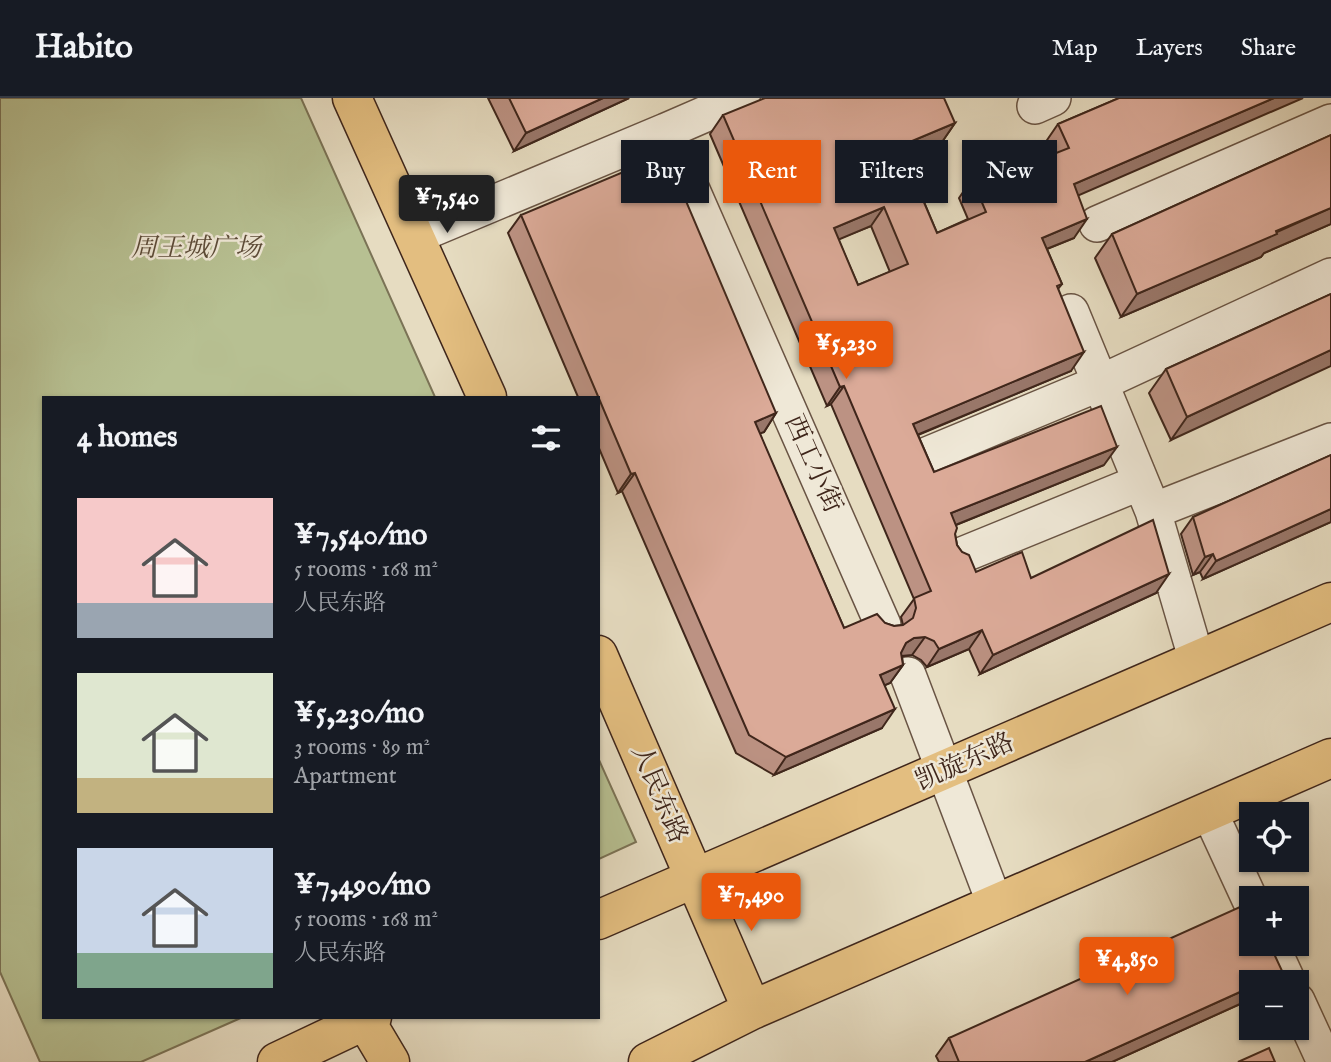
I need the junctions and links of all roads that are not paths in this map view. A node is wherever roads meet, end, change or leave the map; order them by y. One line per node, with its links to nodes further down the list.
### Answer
1 (352, 98): 8 (main road)
2 (743, 98): 6 (lane)
3 (1328, 98): 4 (lane)
4 (1331, 105)
5 (1331, 122): 7 (lane)
6 (666, 131): 8 (lane); 18 (lane, 西工小街)
7 (1097, 223)
8 (415, 236): 12 (main road)
9 (1331, 276): 11 (lane)
10 (1071, 312): 11 (lane)
11 (1100, 383): 14 (lane); 15 (lane)
12 (487, 396)
13 (1331, 441): 15 (lane)
14 (927, 455)
15 (1147, 497): 16 (lane); 20 (lane)
16 (962, 555)
17 (1331, 602): 20 (main road, 凯旋东路)
18 (883, 625)
19 (600, 660): 25 (main road, 人民东路)
20 (1197, 661): 23 (main road, 凯旋东路)
21 (908, 675): 23 (lane)
22 (1331, 758): 24 (main road)
23 (944, 771): 25 (main road, 凯旋东路); 27 (lane)
24 (1209, 811): 26 (lane); 27 (main road)
25 (695, 879): 28 (main road, 凯旋东路); 29 (main road, 人民东路)
26 (1244, 886)
27 (995, 904): 29 (main road)
28 (600, 919)
29 (752, 1010): 37 (main road)
30 (366, 1019): 34 (main road)
31 (368, 1019): 35 (main road)
32 (368, 1019): 36 (main road)
33 (1309, 1027): 38 (lane)
34 (277, 1062)
35 (379, 1062)
36 (390, 1062)
37 (648, 1062)
38 (1325, 1062)

